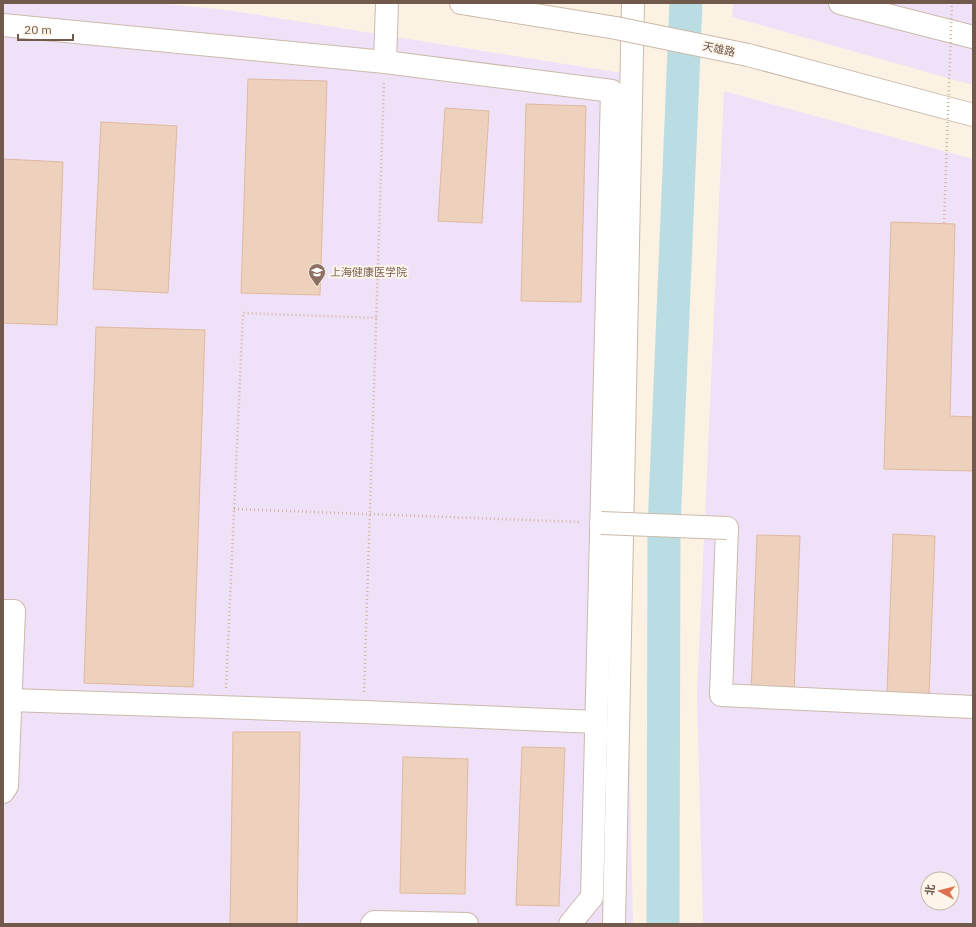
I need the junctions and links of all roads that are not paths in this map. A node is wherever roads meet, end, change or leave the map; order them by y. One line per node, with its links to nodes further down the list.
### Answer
1 (387, 3): 7 (street)
2 (461, 3): 8 (street, 天雄路, bridge)
3 (633, 3): 18 (street)
4 (840, 3): 6 (street)
5 (3, 25): 7 (street)
6 (973, 37)
7 (385, 62): 9 (street)
8 (973, 115)
9 (601, 523): 12 (street, bridge); 13 (street)
10 (3, 611): 11 (street)
11 (10, 700): 13 (street); 14 (street)
12 (973, 707)
13 (596, 722): 17 (street)
14 (3, 792)
15 (372, 924): 16 (street)
16 (467, 924)
17 (570, 924)
18 (614, 924)

